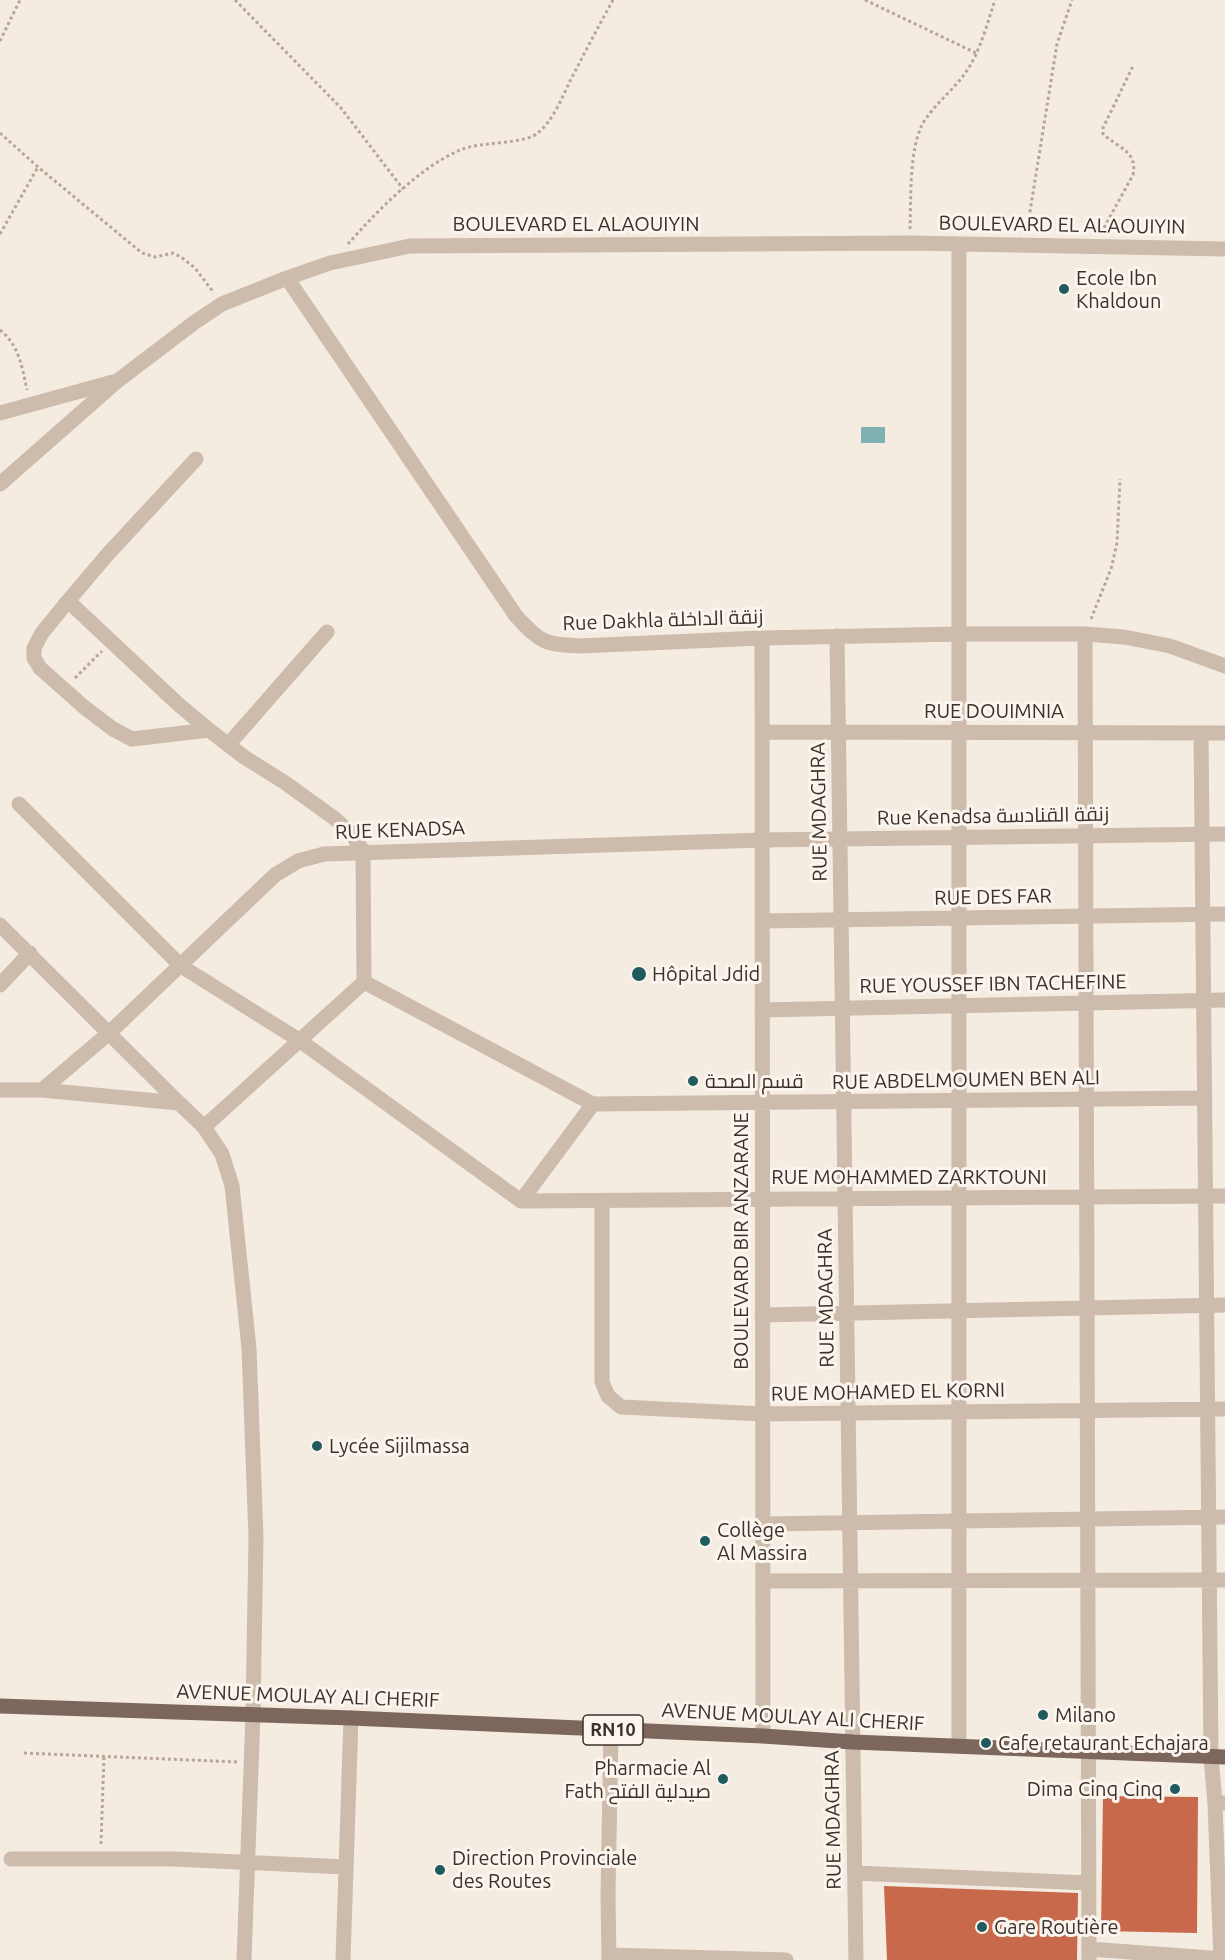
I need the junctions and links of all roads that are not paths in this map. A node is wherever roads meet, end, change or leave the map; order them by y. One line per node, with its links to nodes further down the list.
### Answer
1 (959, 244): 2 (street, BOULEVARD EL ALAOUIYIN); 3 (street, BOULEVARD EL ALAOUIYIN); 10 (street)
2 (1225, 249)
3 (287, 278): 4 (street, BOULEVARD EL ALAOUIYIN); 13 (street, Rue Dakhla زنقة الداخلة)
4 (116, 382): 5 (street); 7 (street, BOULEVARD EL ALAOUIYIN)
5 (0, 413)
6 (196, 459): 8 (street)
7 (0, 484)
8 (69, 600): 15 (street); 15 (street)
9 (327, 632): 22 (street)
10 (959, 634): 11 (street, Rue Dakhla زنقة الداخلة); 12 (street, Rue Dakhla زنقة الداخلة); 18 (street)
11 (1085, 634): 14 (street, Rue Dakhla زنقة الداخلة); 19 (street)
12 (837, 636): 13 (street, Rue Dakhla زنقة الداخلة); 17 (street, RUE MDAGHRA)
13 (762, 638): 16 (street, BOULEVARD BIR ANZARANE)
14 (1225, 666)
15 (210, 730): 22 (street)
16 (762, 732): 17 (street, RUE DOUIMNIA); 28 (street, BOULEVARD BIR ANZARANE)
17 (839, 732): 18 (street, RUE DOUIMNIA); 29 (street, RUE MDAGHRA)
18 (959, 732): 19 (street, RUE DOUIMNIA); 27 (street)
19 (1085, 732): 20 (street, RUE DOUIMNIA); 26 (street)
20 (1201, 733): 21 (street, RUE DOUIMNIA); 25 (street)
21 (1225, 733)
22 (228, 745): 30 (street)
23 (19, 804): 39 (street)
24 (1225, 834): 25 (street, Rue Kenadsa زنقة القنادسة)
25 (1202, 835): 26 (street, Rue Kenadsa زنقة القنادسة); 31 (street)
26 (1085, 836): 27 (street, Rue Kenadsa زنقة القنادسة); 33 (street)
27 (959, 838): 29 (street, Rue Kenadsa زنقة القنادسة); 34 (street)
28 (762, 840): 29 (street, Rue Kenadsa زنقة القنادسة); 30 (street, RUE KENADSA); 36 (street, BOULEVARD BIR ANZARANE)
29 (840, 840): 35 (street, RUE MDAGHRA)
30 (363, 851): 39 (street, RUE KENADSA); 40 (street)
31 (1203, 914): 32 (street, RUE DES FAR); 33 (street, RUE DES FAR); 43 (street)
32 (1225, 914)
33 (1086, 916): 34 (street, RUE DES FAR); 44 (street)
34 (959, 918): 35 (street, RUE DES FAR); 45 (street)
35 (841, 920): 36 (street, RUE DES FAR); 46 (street, RUE MDAGHRA)
36 (762, 921): 47 (street, BOULEVARD BIR ANZARANE)
37 (0, 925): 38 (street)
38 (30, 953): 41 (street); 48 (street)
39 (181, 966): 48 (street, RUE KENADSA); 49 (street)
40 (364, 982): 49 (street); 57 (street, RUE ABDELMOUMEN BEN ALI)
41 (0, 985)
42 (1225, 1000): 43 (street, RUE YOUSSEF IBN TACHEFINE)
43 (1204, 1001): 44 (street, RUE YOUSSEF IBN TACHEFINE); 52 (street)
44 (1086, 1003): 45 (street, RUE YOUSSEF IBN TACHEFINE); 53 (street)
45 (959, 1006): 46 (street, RUE YOUSSEF IBN TACHEFINE); 54 (street)
46 (843, 1008): 47 (street, RUE YOUSSEF IBN TACHEFINE); 55 (street, RUE MDAGHRA)
47 (762, 1010): 58 (street, BOULEVARD BIR ANZARANE)
48 (108, 1034): 51 (street, RUE KENADSA); 56 (street)
49 (299, 1040): 59 (street); 67 (street)
50 (0, 1090): 51 (street)
51 (42, 1090): 56 (street)
52 (1204, 1098): 53 (street, RUE ABDELMOUMEN BEN ALI); 60 (street)
53 (1086, 1100): 54 (street, RUE ABDELMOUMEN BEN ALI); 62 (street)
54 (959, 1101): 55 (street, RUE ABDELMOUMEN BEN ALI); 64 (street)
55 (844, 1102): 58 (street, RUE ABDELMOUMEN BEN ALI); 63 (street, RUE MDAGHRA)
56 (179, 1103): 59 (street)
57 (593, 1104): 58 (street, RUE ABDELMOUMEN BEN ALI); 67 (street)
58 (762, 1104): 65 (street, BOULEVARD BIR ANZARANE)
59 (204, 1127): 92 (street)
60 (1206, 1196): 61 (street, RUE MOHAMMED ZARKTOUNI); 62 (street, RUE MOHAMMED ZARKTOUNI); 68 (street)
61 (1225, 1196)
62 (1087, 1197): 64 (street, RUE MOHAMMED ZARKTOUNI); 70 (street)
63 (845, 1198): 64 (street, RUE MOHAMMED ZARKTOUNI); 65 (street, RUE MOHAMMED ZARKTOUNI); 72 (street, RUE MDAGHRA)
64 (959, 1198): 71 (street)
65 (762, 1199): 66 (street, RUE MOHAMMED ZARKTOUNI); 73 (street, BOULEVARD BIR ANZARANE)
66 (602, 1200): 67 (street, RUE MOHAMMED ZARKTOUNI); 79 (street, RUE MOHAMED EL KORNI)
67 (521, 1201)
68 (1207, 1305): 69 (street); 70 (street); 74 (street)
69 (1225, 1305)
70 (1087, 1308): 71 (street); 76 (street)
71 (959, 1311): 72 (street); 77 (street)
72 (847, 1313): 73 (street); 78 (street, RUE MDAGHRA)
73 (762, 1315): 79 (street, BOULEVARD BIR ANZARANE)
74 (1208, 1409): 75 (street, RUE MOHAMED EL KORNI); 76 (street, RUE MOHAMED EL KORNI); 80 (street)
75 (1225, 1409)
76 (1088, 1411): 77 (street, RUE MOHAMED EL KORNI); 82 (street)
77 (959, 1412): 78 (street, RUE MOHAMED EL KORNI); 83 (street)
78 (848, 1413): 79 (street, RUE MOHAMED EL KORNI); 84 (street, RUE MDAGHRA)
79 (762, 1414): 85 (street, BOULEVARD BIR ANZARANE)
80 (1209, 1517): 81 (street); 82 (street); 87 (street)
81 (1225, 1517)
82 (1088, 1519): 83 (street); 86 (street)
83 (959, 1521): 84 (street); 90 (street)
84 (850, 1522): 85 (street); 89 (street, RUE MDAGHRA)
85 (763, 1524): 88 (street, BOULEVARD BIR ANZARANE)
86 (1088, 1580): 87 (street); 90 (street); 98 (street)
87 (1217, 1580): 99 (street)
88 (763, 1581): 89 (street); 95 (street, BOULEVARD BIR ANZARANE)
89 (851, 1581): 90 (street); 96 (street, RUE MDAGHRA)
90 (959, 1581): 97 (street)
91 (0, 1706): 92 (main road, AVENUE MOULAY ALI CHERIF / RN10)
92 (253, 1715): 93 (main road, AVENUE MOULAY ALI CHERIF / RN10); 102 (street)
93 (351, 1718): 94 (main road, AVENUE MOULAY ALI CHERIF / RN10); 103 (street)
94 (611, 1730): 95 (main road, AVENUE MOULAY ALI CHERIF / RN10); 107 (street)
95 (763, 1736): 96 (main road, AVENUE MOULAY ALI CHERIF / RN10)
96 (853, 1742): 97 (main road, AVENUE MOULAY ALI CHERIF / RN10); 104 (street, RUE MDAGHRA)
97 (959, 1746): 98 (main road, AVENUE MOULAY ALI CHERIF / RN10)
98 (1089, 1753): 99 (main road, AVENUE MOULAY ALI CHERIF / RN10); 105 (street)
99 (1218, 1757): 100 (street)
100 (1220, 1803): 108 (street)
101 (10, 1859): 102 (street)
102 (247, 1862): 103 (street); 109 (street)
103 (346, 1867): 110 (street)
104 (855, 1873): 105 (street); 112 (street, RUE MDAGHRA)
105 (1089, 1882): 106 (street)
106 (1089, 1954): 108 (street)
107 (609, 1957): 111 (street)
108 (1222, 1959)
109 (244, 1960)
110 (342, 1960)
111 (786, 1960)
112 (856, 1960)

